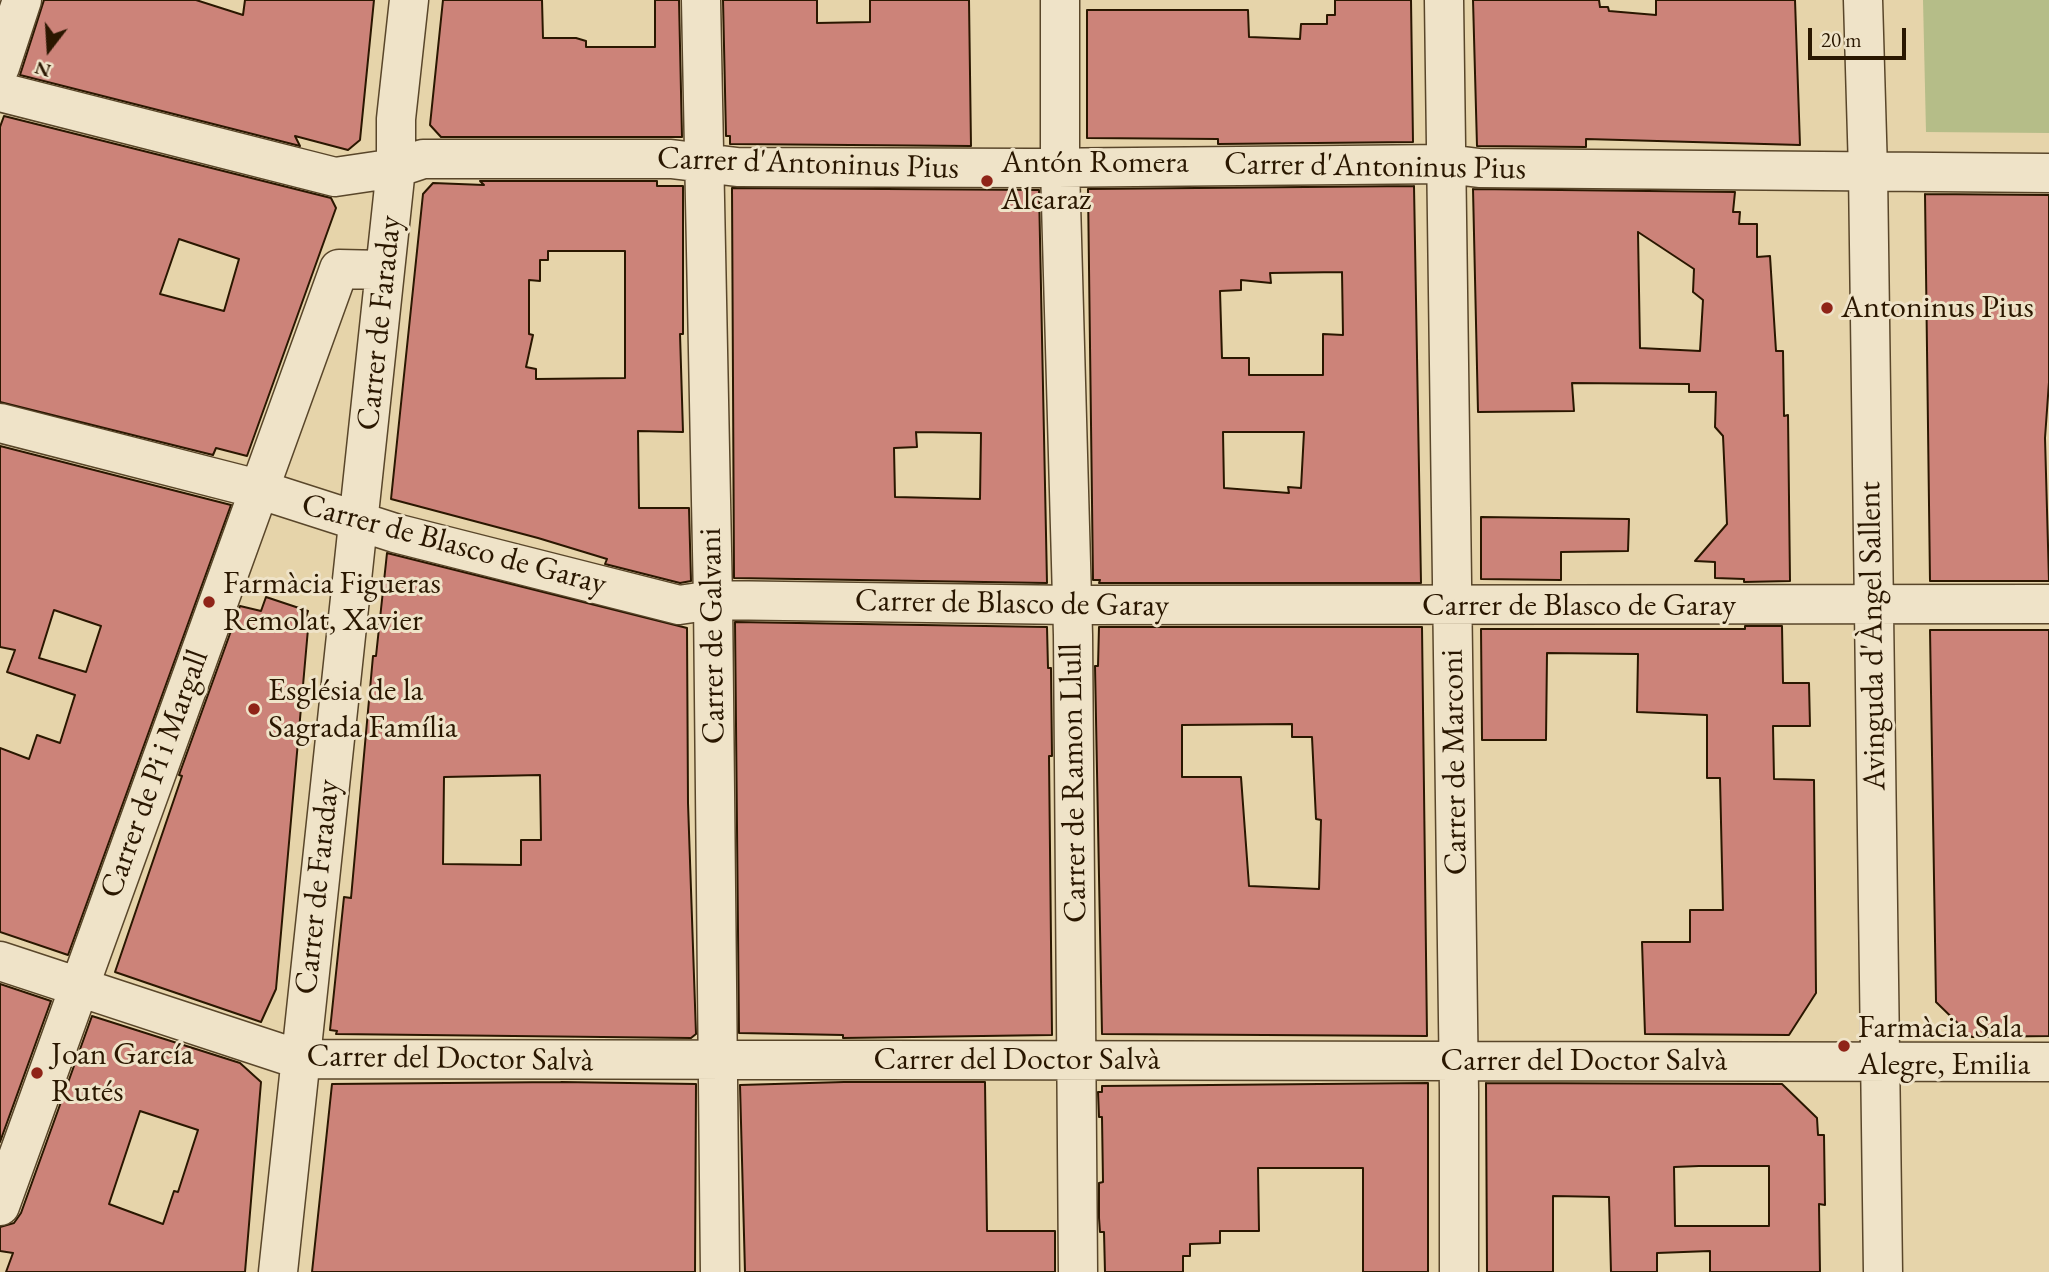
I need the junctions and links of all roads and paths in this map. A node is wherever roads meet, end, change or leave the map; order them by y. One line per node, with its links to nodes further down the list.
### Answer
1 (22, 0): 7 (street)
2 (408, 0): 12 (street, Carrer de Faraday)
3 (701, 0): 9 (street, Carrer de Galvani)
4 (1060, 0): 11 (street, Carrer de Ramon Llull)
5 (1444, 0): 10 (street, Carrer de Marconi)
6 (1863, 0): 13 (street, Avinguda d'Àngel Sallent)
7 (0, 67)
8 (0, 92): 12 (street, Carrer d'Antoninus Pius)
9 (705, 163): 11 (street, Carrer d'Antoninus Pius); 12 (street, Carrer d'Antoninus Pius); 19 (street, Carrer de Galvani)
10 (1447, 164): 11 (street, Carrer d'Antoninus Pius); 13 (street, Carrer d'Antoninus Pius); 23 (street, Carrer de Marconi)
11 (1060, 167): 22 (street, Carrer de Ramon Llull)
12 (396, 168): 15 (street, Carrer de Faraday)
13 (1868, 171): 14 (street, Carrer d'Antoninus Pius); 21 (street, Avinguda d'Àngel Sallent)
14 (2049, 173)
15 (384, 270): 17 (street, Carrer de Pi i Margall); 18 (street, Carrer de Faraday)
16 (0, 422): 17 (street, Carrer de Blasco de Garay)
17 (258, 489): 18 (street, Carrer de Blasco de Garay); 25 (street, Carrer de Pi i Margall)
18 (360, 521): 19 (street, Carrer de Blasco de Garay); 26 (street, Carrer de Faraday)
19 (713, 600): 22 (street, Carrer de Blasco de Garay); 29 (street, Carrer de Galvani)
20 (2049, 604): 21 (street, Carrer de Blasco de Garay)
21 (1873, 605): 23 (street, Carrer de Blasco de Garay); 28 (street, Avinguda d'Àngel Sallent)
22 (1072, 606): 23 (street, Carrer de Blasco de Garay); 27 (street, Carrer de Ramon Llull)
23 (1452, 606): 30 (street, Carrer de Marconi)
24 (0, 961): 25 (street, Carrer del Doctor Salvà)
25 (77, 989): 26 (street, Carrer del Doctor Salvà); 32 (street, Carrer de Pi i Margall)
26 (298, 1059): 29 (street, Carrer del Doctor Salvà); 33 (street, Carrer de Faraday)
27 (1074, 1059): 29 (street, Carrer del Doctor Salvà); 30 (street, Carrer del Doctor Salvà); 35 (street, Carrer de Ramon Llull)
28 (1880, 1060): 30 (street, Carrer del Doctor Salvà); 31 (street, Carrer del Doctor Salvà); 37 (street, Avinguda d'Àngel Sallent)
29 (717, 1061): 34 (street, Carrer de Galvani)
30 (1459, 1062): 36 (street, Carrer de Marconi)
31 (2049, 1062)
32 (0, 1206)
33 (278, 1272)
34 (720, 1272)
35 (1078, 1272)
36 (1459, 1272)
37 (1883, 1272)

